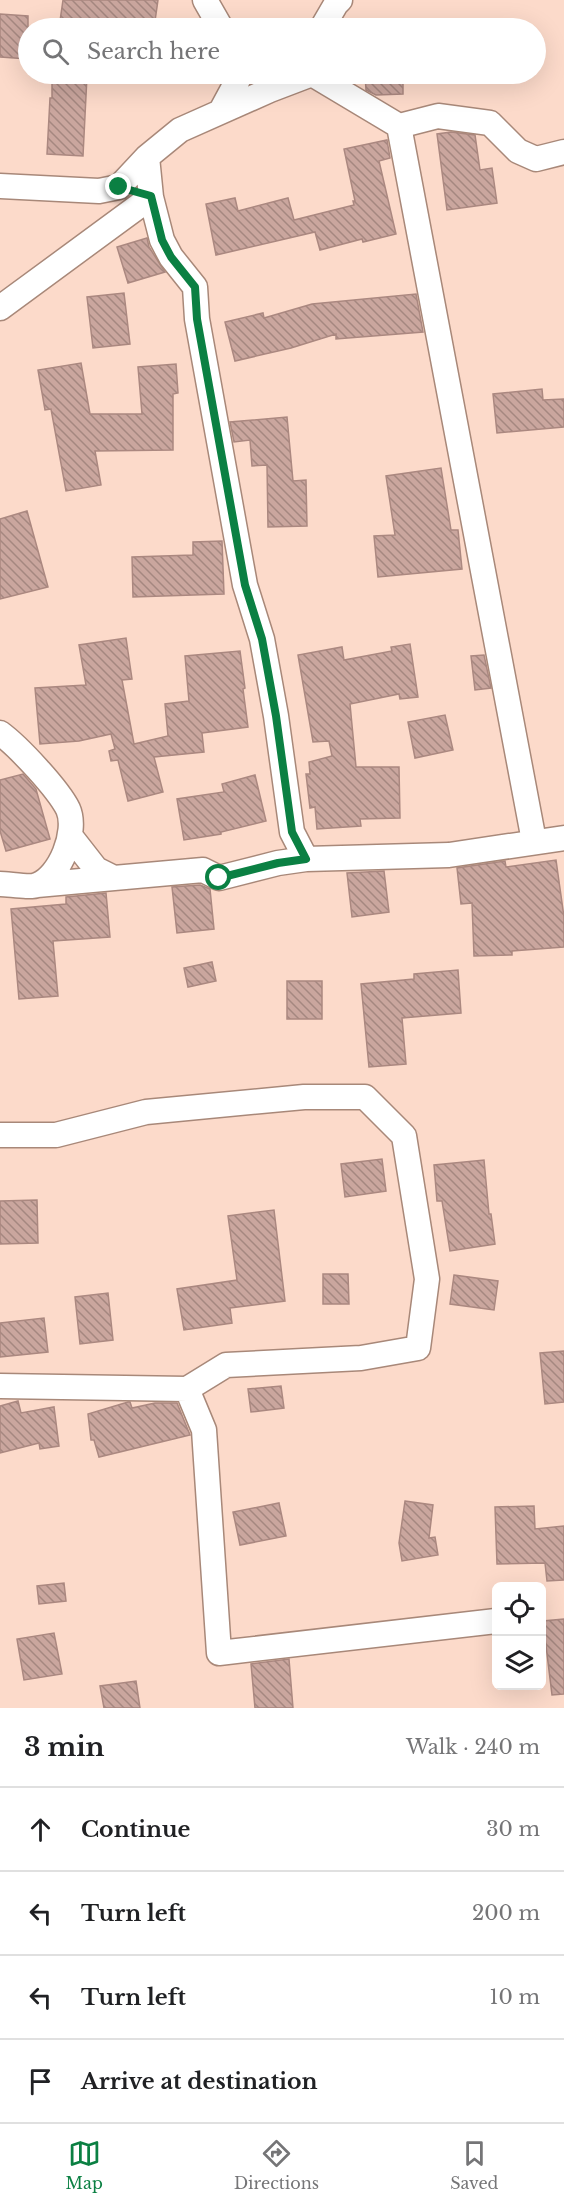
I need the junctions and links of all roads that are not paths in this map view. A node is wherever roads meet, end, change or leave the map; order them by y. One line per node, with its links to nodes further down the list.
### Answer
1 (205, 0): 3 (street)
2 (340, 0): 4 (street)
3 (215, 18)
4 (328, 18)
5 (236, 84): 10 (street)
6 (262, 84): 9 (street)
7 (286, 84): 9 (street)
8 (329, 84): 11 (street)
9 (270, 90): 10 (street)
10 (221, 111): 13 (street)
11 (399, 126): 12 (street); 21 (street)
12 (564, 152)
13 (147, 157): 15 (street); 16 (street)
14 (0, 186): 15 (street)
15 (119, 187): 16 (street)
16 (151, 196): 17 (street); 22 (street)
17 (0, 308)
18 (0, 733): 19 (street)
19 (71, 837): 23 (street); 25 (street)
20 (564, 838): 21 (street)
21 (534, 841): 22 (street)
22 (306, 859): 23 (street)
23 (114, 878): 25 (street)
24 (0, 884): 25 (street)
25 (37, 885)
26 (0, 1135): 28 (street)
27 (0, 1386): 28 (street)
28 (187, 1389): 29 (street)
29 (492, 1621)

